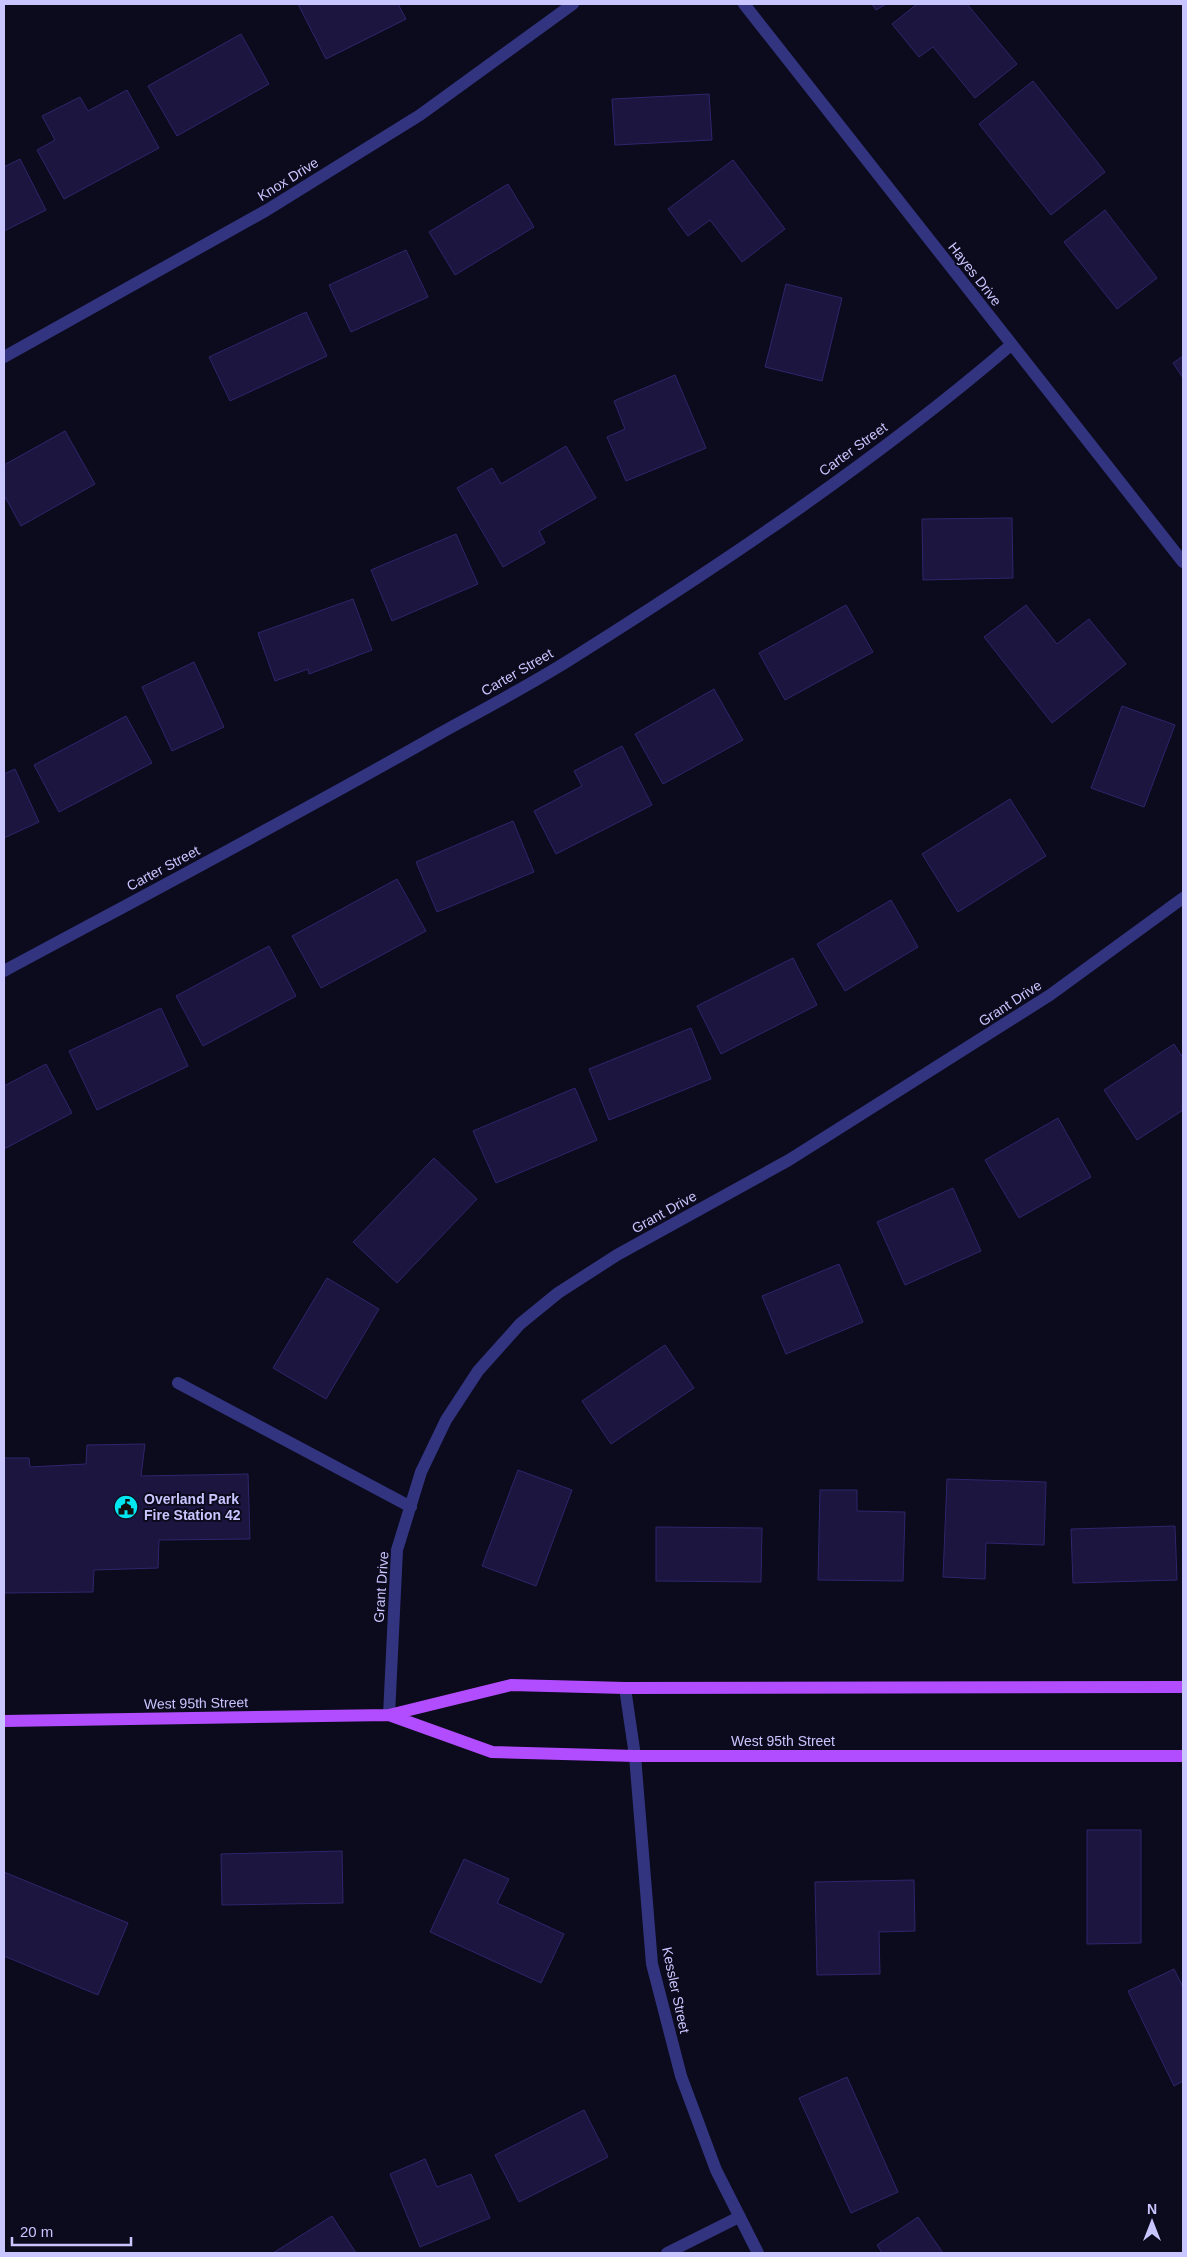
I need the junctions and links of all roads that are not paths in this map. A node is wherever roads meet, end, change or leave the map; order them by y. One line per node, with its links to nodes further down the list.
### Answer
1 (573, 4): 4 (street, Knox Drive)
2 (744, 4): 3 (street, Hayes Drive)
3 (1011, 345): 5 (street, Hayes Drive); 7 (street, Carter Street)
4 (4, 357)
5 (1183, 562)
6 (1183, 898): 9 (street, Grant Drive)
7 (4, 971)
8 (178, 1382): 9 (street)
9 (411, 1506): 12 (street, Grant Drive)
10 (1183, 1687): 11 (main road, West 95th Street)
11 (625, 1688): 12 (main road, West 95th Street); 14 (street, Kessler Street)
12 (389, 1715): 13 (main road, West 95th Street); 14 (main road, West 95th Street)
13 (4, 1721)
14 (634, 1756): 15 (main road, West 95th Street); 16 (street, Kessler Street)
15 (1183, 1756)
16 (739, 2217): 17 (street); 18 (street, Kessler Street)
17 (667, 2253)
18 (758, 2253)

